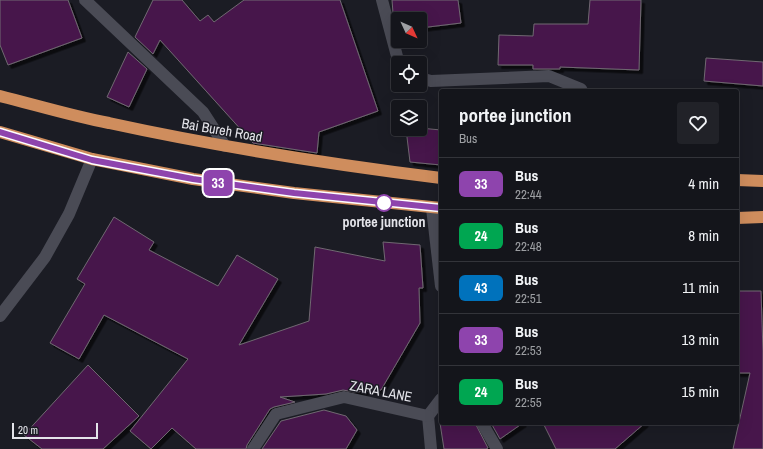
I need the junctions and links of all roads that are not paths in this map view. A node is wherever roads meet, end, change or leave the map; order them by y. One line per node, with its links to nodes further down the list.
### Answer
1 (85, 0): 8 (street)
2 (382, 0): 3 (street)
3 (397, 56)
4 (427, 80): 5 (street)
5 (581, 89)
6 (0, 96): 8 (highway, Bai Bureh Road)
7 (0, 132): 9 (highway)
8 (224, 146): 10 (highway, Bai Bureh Road)
9 (92, 160): 13 (highway); 17 (street)
10 (439, 178)
11 (739, 180): 12 (highway)
12 (763, 181)
13 (437, 208): 16 (street)
14 (763, 217): 15 (highway)
15 (739, 218)
16 (439, 247)
17 (0, 316)
18 (439, 402): 19 (street)
19 (428, 416): 21 (street, ZARA LANE); 22 (street)
20 (483, 425): 23 (street)
21 (253, 449)
22 (430, 449)
23 (498, 449)

